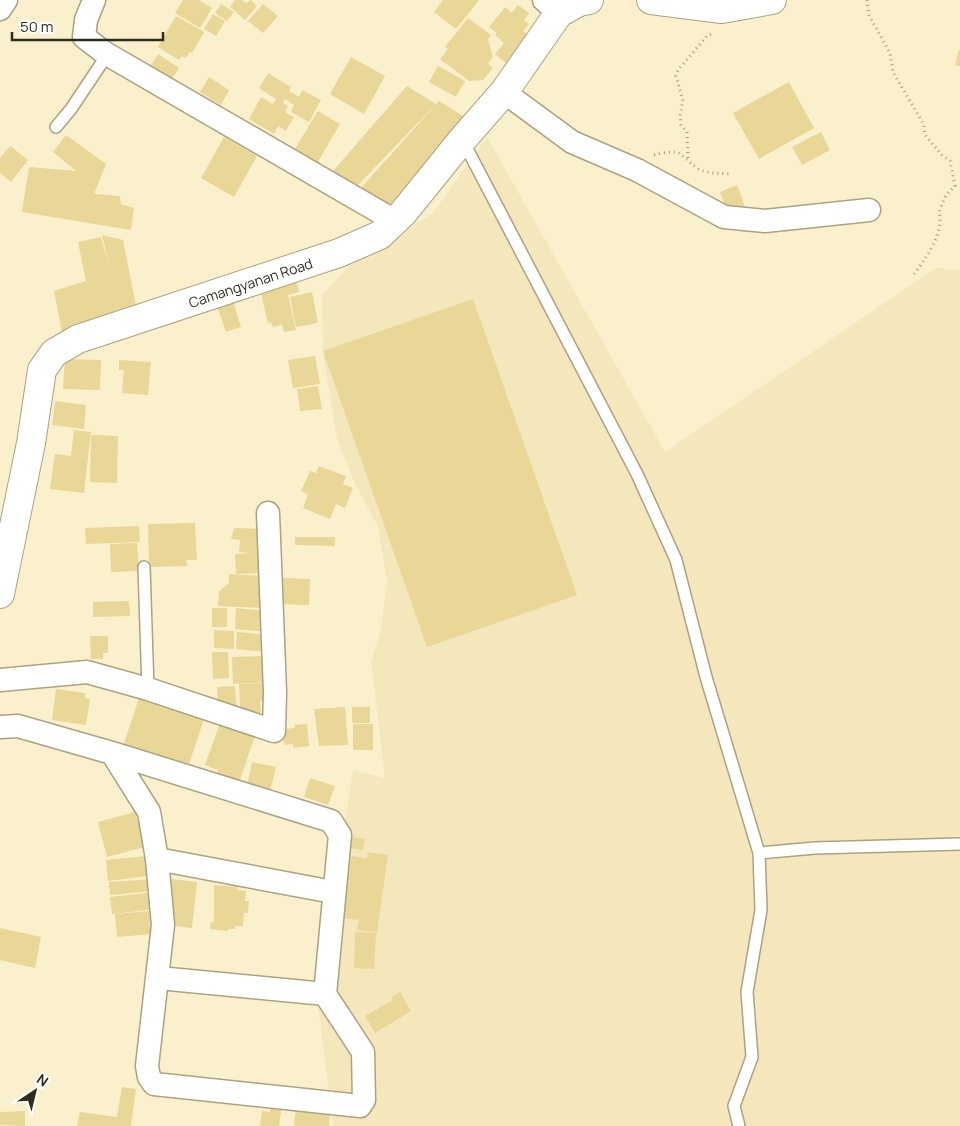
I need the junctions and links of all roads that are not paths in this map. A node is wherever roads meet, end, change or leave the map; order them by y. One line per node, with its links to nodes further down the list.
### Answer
1 (94, 0): 6 (street)
2 (589, 0): 5 (street, Camangyanan Road)
3 (651, 0): 4 (street)
4 (772, 0)
5 (552, 6): 7 (street, Camangyanan Road)
6 (107, 54): 8 (lane); 11 (street)
7 (504, 92): 9 (street, Camangyanan Road); 10 (street)
8 (56, 126)
9 (462, 140): 11 (street, Camangyanan Road); 20 (lane)
10 (869, 210)
11 (395, 220): 14 (street, Camangyanan Road)
12 (268, 513): 16 (street)
13 (144, 567): 16 (lane)
14 (0, 594)
15 (0, 680): 16 (street)
16 (148, 689)
17 (0, 727): 18 (street)
18 (112, 753): 21 (street); 22 (street)
19 (960, 844): 20 (lane)
20 (760, 854): 25 (lane)
21 (157, 859): 22 (street); 23 (street)
22 (333, 892): 24 (street)
23 (159, 978): 24 (street); 24 (street)
24 (325, 994)
25 (739, 1126)

